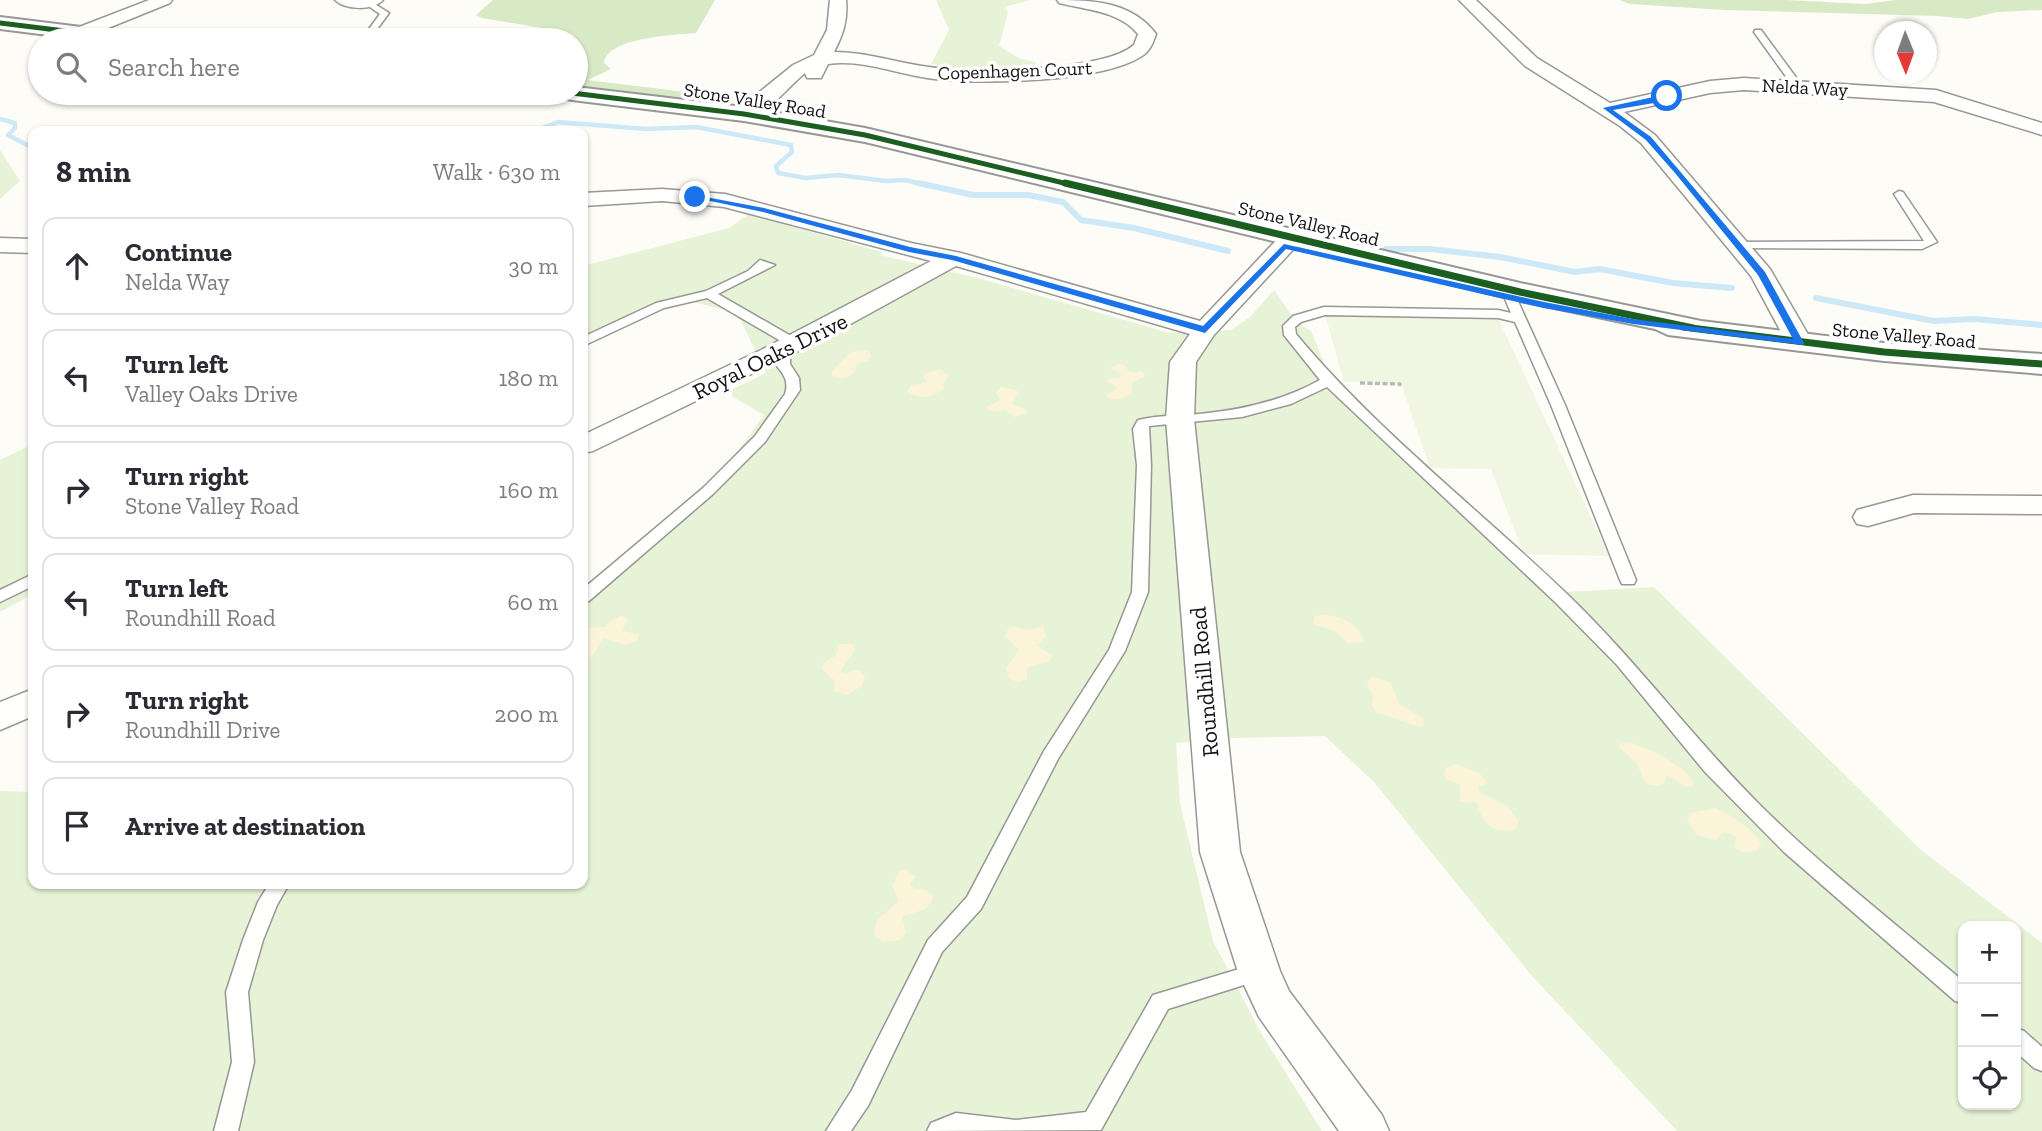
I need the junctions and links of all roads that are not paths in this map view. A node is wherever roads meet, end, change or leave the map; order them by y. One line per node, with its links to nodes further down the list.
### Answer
1 (164, 0): 9 (street)
2 (343, 0): 6 (street)
3 (838, 0): 12 (street)
4 (1065, 0): 12 (street, Copenhagen Court)
5 (1467, 0): 15 (street)
6 (372, 1): 10 (lane)
7 (0, 23): 8 (street)
8 (40, 28)
9 (93, 28)
10 (374, 28)
11 (1758, 32): 13 (lane)
12 (820, 59): 16 (street); 17 (street)
13 (1798, 87): 15 (street, Nelda Way); 18 (street, Nelda Way)
14 (588, 95): 16 (street, Stone Valley Road)
15 (1607, 108): 23 (street)
16 (744, 114): 17 (street, Stone Valley Road)
17 (774, 119): 21 (street, Stone Valley Road)
18 (2042, 130)
19 (1899, 194): 23 (lane)
20 (588, 200): 25 (street)
21 (1289, 241): 28 (street, Stone Valley Road); 29 (street, Stone Valley Road); 30 (street, Roundhill Road)
22 (0, 245): 24 (street)
23 (1738, 245): 32 (street)
24 (28, 246)
25 (953, 258): 30 (street); 33 (street, Royal Oaks Drive)
26 (752, 272): 27 (lane)
27 (709, 294): 31 (lane); 33 (lane)
28 (1515, 309): 29 (street, Stone Valley Road); 35 (lane); 40 (lane)
29 (1693, 328): 32 (street, Stone Valley Road)
30 (1205, 330): 36 (street, Roundhill Road)
31 (588, 340)
32 (1800, 343): 34 (street, Stone Valley Road)
33 (785, 351): 37 (street, Royal Oaks Drive); 42 (lane)
34 (2042, 364)
35 (1330, 383): 36 (lane); 48 (lane)
36 (1180, 419): 47 (street, Roundhill Road); 52 (lane)
37 (588, 443)
38 (2042, 505): 39 (street)
39 (1868, 517)
40 (1628, 580)
41 (28, 582): 43 (lane)
42 (588, 593)
43 (0, 597)
44 (28, 703): 45 (street)
45 (0, 717)
46 (276, 889): 51 (lane)
47 (1259, 972): 53 (lane); 54 (street, Roundhill Road)
48 (1958, 990)
49 (2021, 1042): 50 (lane)
50 (2042, 1061)
51 (226, 1131)
52 (838, 1131)
53 (939, 1131)
54 (1366, 1131)

